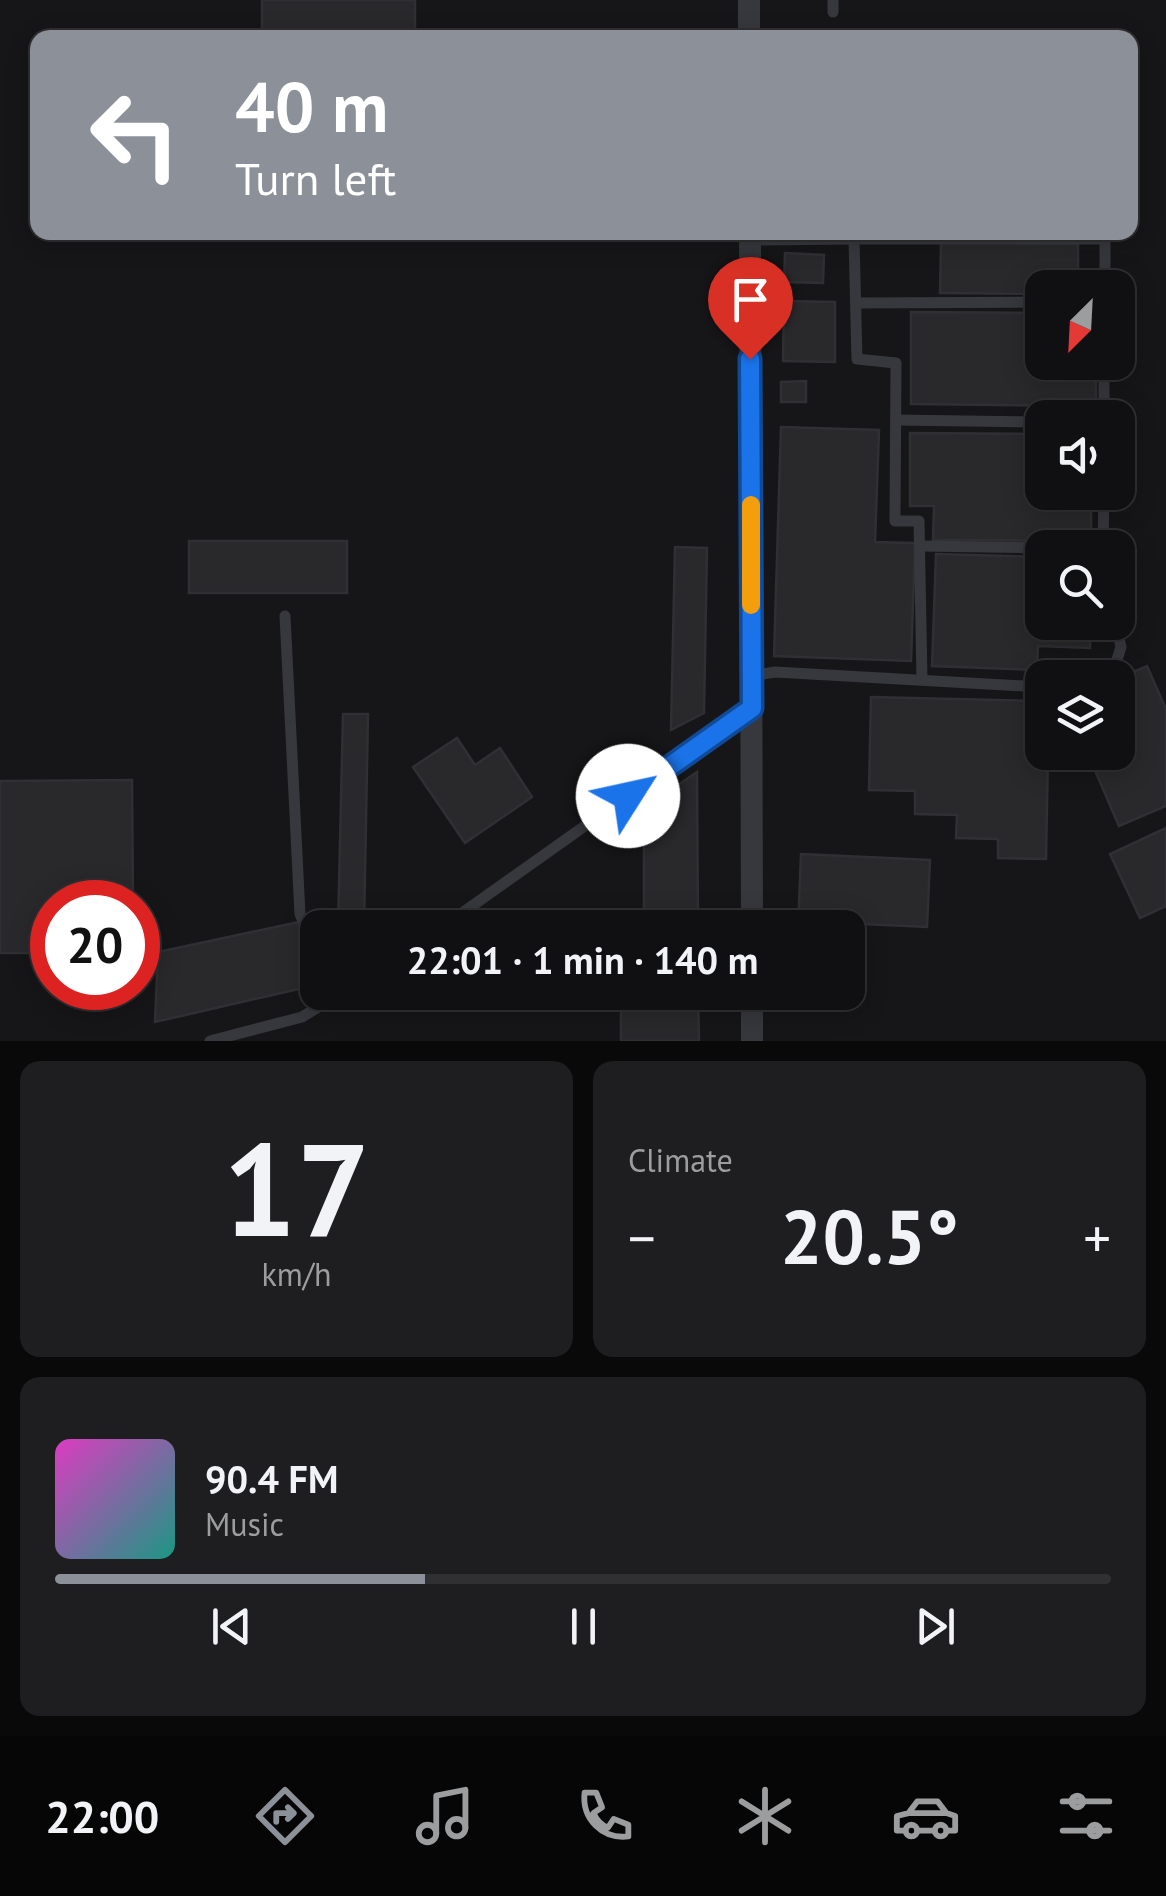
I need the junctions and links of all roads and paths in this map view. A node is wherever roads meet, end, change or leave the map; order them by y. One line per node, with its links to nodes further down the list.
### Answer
1 (749, 0): 2 (street)
2 (749, 30)
3 (750, 240): 14 (street)
4 (854, 240): 8 (lane)
5 (1105, 240): 6 (lane)
6 (1104, 270)
7 (1025, 302): 8 (lane)
8 (856, 303): 9 (lane)
9 (896, 420): 10 (lane); 11 (lane)
10 (1025, 422)
11 (922, 546): 12 (lane); 15 (lane)
12 (1025, 548)
13 (284, 616): 20 (lane)
14 (752, 676): 15 (lane); 17 (street)
15 (922, 680): 16 (lane)
16 (1025, 685)
17 (752, 708): 18 (lane); 19 (street)
18 (466, 910)
19 (752, 910)
20 (300, 914)
21 (313, 1010): 23 (lane)
22 (752, 1010): 24 (street)
23 (210, 1041)
24 (752, 1041)

